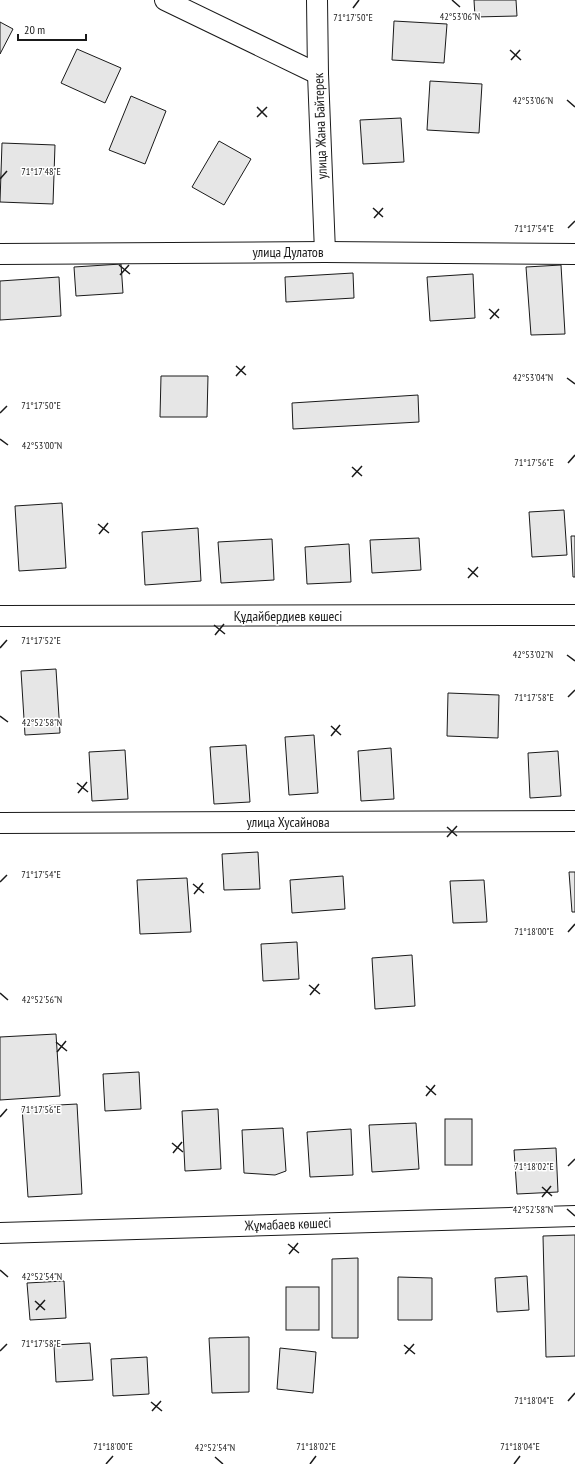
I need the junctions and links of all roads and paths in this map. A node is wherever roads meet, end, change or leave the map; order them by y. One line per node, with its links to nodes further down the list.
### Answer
1 (165, 0): 3 (street)
2 (317, 0): 3 (street, улица Жана Байтерек)
3 (318, 74): 4 (street, улица Жана Байтерек)
4 (325, 252): 5 (street, улица Дулатов); 6 (street, улица Дулатов)
5 (0, 254)
6 (575, 254)
7 (575, 615): 8 (street, Құдайбердиев көшесі)
8 (0, 616)
9 (575, 821): 10 (street, улица Хусайнова)
10 (0, 823)
11 (575, 1216): 12 (street, Жұмабаев көшесі)
12 (0, 1233)

